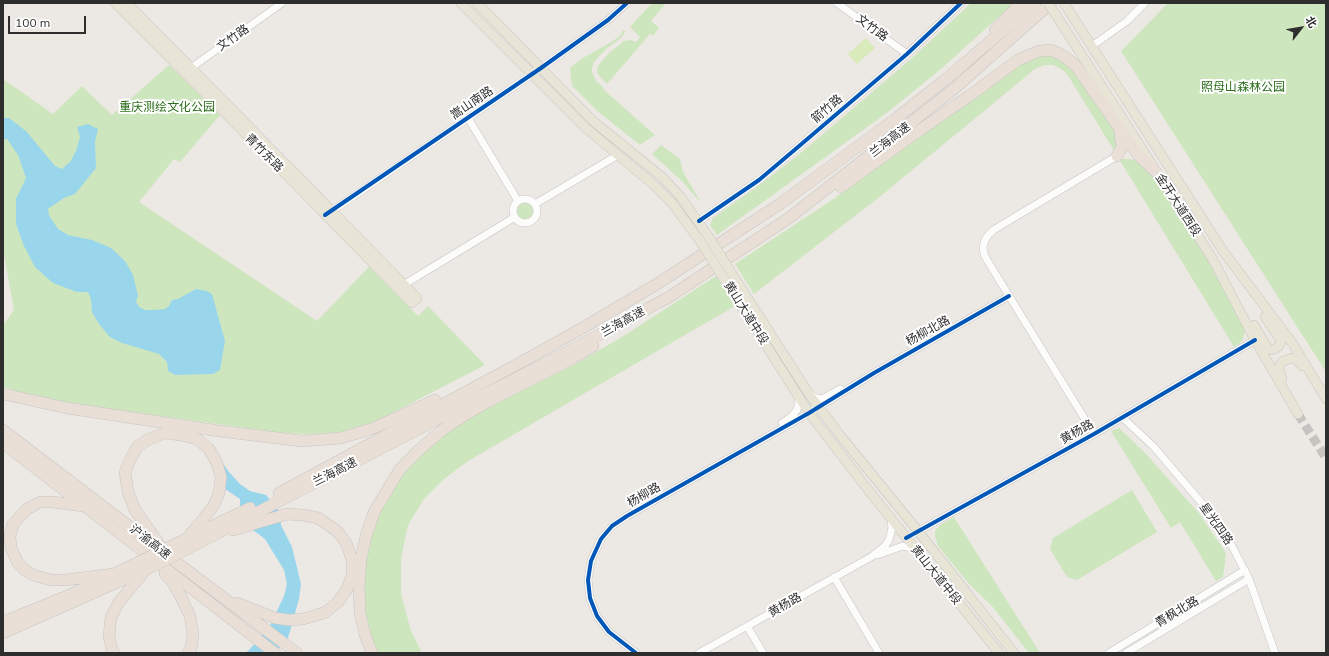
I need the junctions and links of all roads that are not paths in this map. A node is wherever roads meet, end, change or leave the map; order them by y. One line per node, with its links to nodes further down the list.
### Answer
1 (115, 3): 18 (main road, 青竹东路)
2 (127, 3): 18 (main road, 青竹东路)
3 (282, 3): 18 (street, 文竹路)
4 (461, 3): 19 (main road, 黄山大道中段)
5 (477, 3): 17 (main road, 黄山大道中段)
6 (627, 3): 17 (street, 嵩山南路)
7 (837, 3): 16 (street, 文竹路)
8 (961, 3): 16 (street, 箭竹路)
9 (1021, 3): 20 (highway)
10 (1035, 3): 20 (highway, 兰海高速)
11 (1048, 3): 26 (main road, 金开大道西段, bridge)
12 (1052, 3): 31 (highway, 兰海高速)
13 (1145, 3): 15 (street)
14 (1065, 4): 15 (main road, 金开大道西段)
15 (1092, 46): 35 (main road, 金开大道西段)
16 (907, 54): 32 (street, 箭竹路)
17 (541, 68): 19 (street, 嵩山南路); 32 (main road, 黄山大道中段)
18 (187, 70): 29 (main road, 青竹东路)
19 (532, 74): 21 (street, 嵩山南路); 23 (main road, 黄山大道中段)
20 (945, 80): 41 (highway, 兰海高速)
21 (468, 118): 27 (street); 29 (street, 嵩山南路)
22 (1117, 125): 24 (highway); 25 (highway); 31 (highway)
23 (618, 156): 28 (street); 33 (main road, 黄山大道中段, bridge)
24 (1117, 156): 25 (highway); 36 (street)
25 (1139, 156): 26 (highway)
26 (1155, 171): 37 (main road, 金开大道西段)
27 (518, 200): 28 (street); 30 (street)
28 (535, 204): 30 (street)
29 (329, 213): 34 (main road, 青竹东路)
30 (515, 217): 34 (street)
31 (789, 218): 38 (highway, 兰海高速)
32 (699, 221): 33 (main road, 黄山大道中段, bridge)
33 (730, 280): 45 (main road, 黄山大道中段); 46 (main road, 黄山大道中段)
34 (401, 287): 39 (main road, 青竹东路)
35 (1251, 290): 37 (main road); 42 (main road, 金开大道西段)
36 (1009, 296): 43 (street, 杨柳北路); 54 (street)
37 (1232, 296): 40 (main road, 金开大道西段)
38 (669, 297): 56 (highway, 兰海高速); 78 (highway)
39 (414, 301)
40 (1255, 340): 47 (main road, 金开大道西段); 52 (street, 黄杨路)
41 (527, 359): 44 (highway); 56 (highway)
42 (1314, 379): 47 (main road); 48 (main road, 金开大道西段)
43 (857, 383): 45 (street); 49 (street, 杨柳路)
44 (3, 394)
45 (809, 394): 49 (main road, 黄山大道中段)
46 (798, 397): 50 (main road, 黄山大道中段); 79 (street, 杨柳路)
47 (1288, 397): 51 (main road, 金开大道西段)
48 (1326, 398)
49 (819, 407): 50 (street, 杨柳路); 60 (main road, 黄山大道中段)
50 (809, 413): 58 (main road, 黄山大道中段); 80 (street, 杨柳路)
51 (1298, 414)
52 (1122, 418): 54 (street, 黄杨路); 66 (street, 星光四路)
53 (3, 430): 63 (highway, 沪渝高速)
54 (1094, 434): 60 (street, 黄杨路)
55 (3, 443): 57 (highway)
56 (350, 459): 59 (highway, 兰海高速)
57 (84, 506): 65 (highway); 67 (highway)
58 (891, 518): 61 (main road, 黄山大道中段); 64 (street)
59 (207, 529): 63 (highway); 65 (highway, bridge); 70 (highway)
60 (918, 531): 61 (street, 黄杨路); 85 (main road, 黄山大道中段)
61 (906, 538): 62 (main road, 黄山大道中段)
62 (918, 553): 64 (street); 84 (main road, 黄山大道中段)
63 (168, 556): 70 (highway, 沪渝高速)
64 (871, 556): 68 (street, 黄杨路)
65 (144, 562): 67 (highway); 73 (highway); 75 (highway); 76 (highway); 77 (highway, 沪渝高速)
66 (1245, 570): 69 (street, 星光四路); 86 (street, 青枫北路)
67 (114, 574): 71 (highway)
68 (834, 577): 72 (street, 黄杨路); 83 (street)
69 (1249, 579): 87 (street, 青枫北路); 88 (street, 星光四路)
70 (254, 615): 74 (highway)
71 (3, 622)
72 (747, 626): 81 (street, 黄杨路); 82 (street)
73 (3, 633)
74 (294, 650)
75 (114, 653)
76 (188, 653)
77 (275, 653)
78 (372, 653)
79 (630, 653)
80 (636, 653)
81 (699, 653)
82 (763, 653)
83 (879, 653)
84 (999, 653)
85 (1014, 653)
86 (1109, 653)
87 (1126, 653)
88 (1275, 653)

